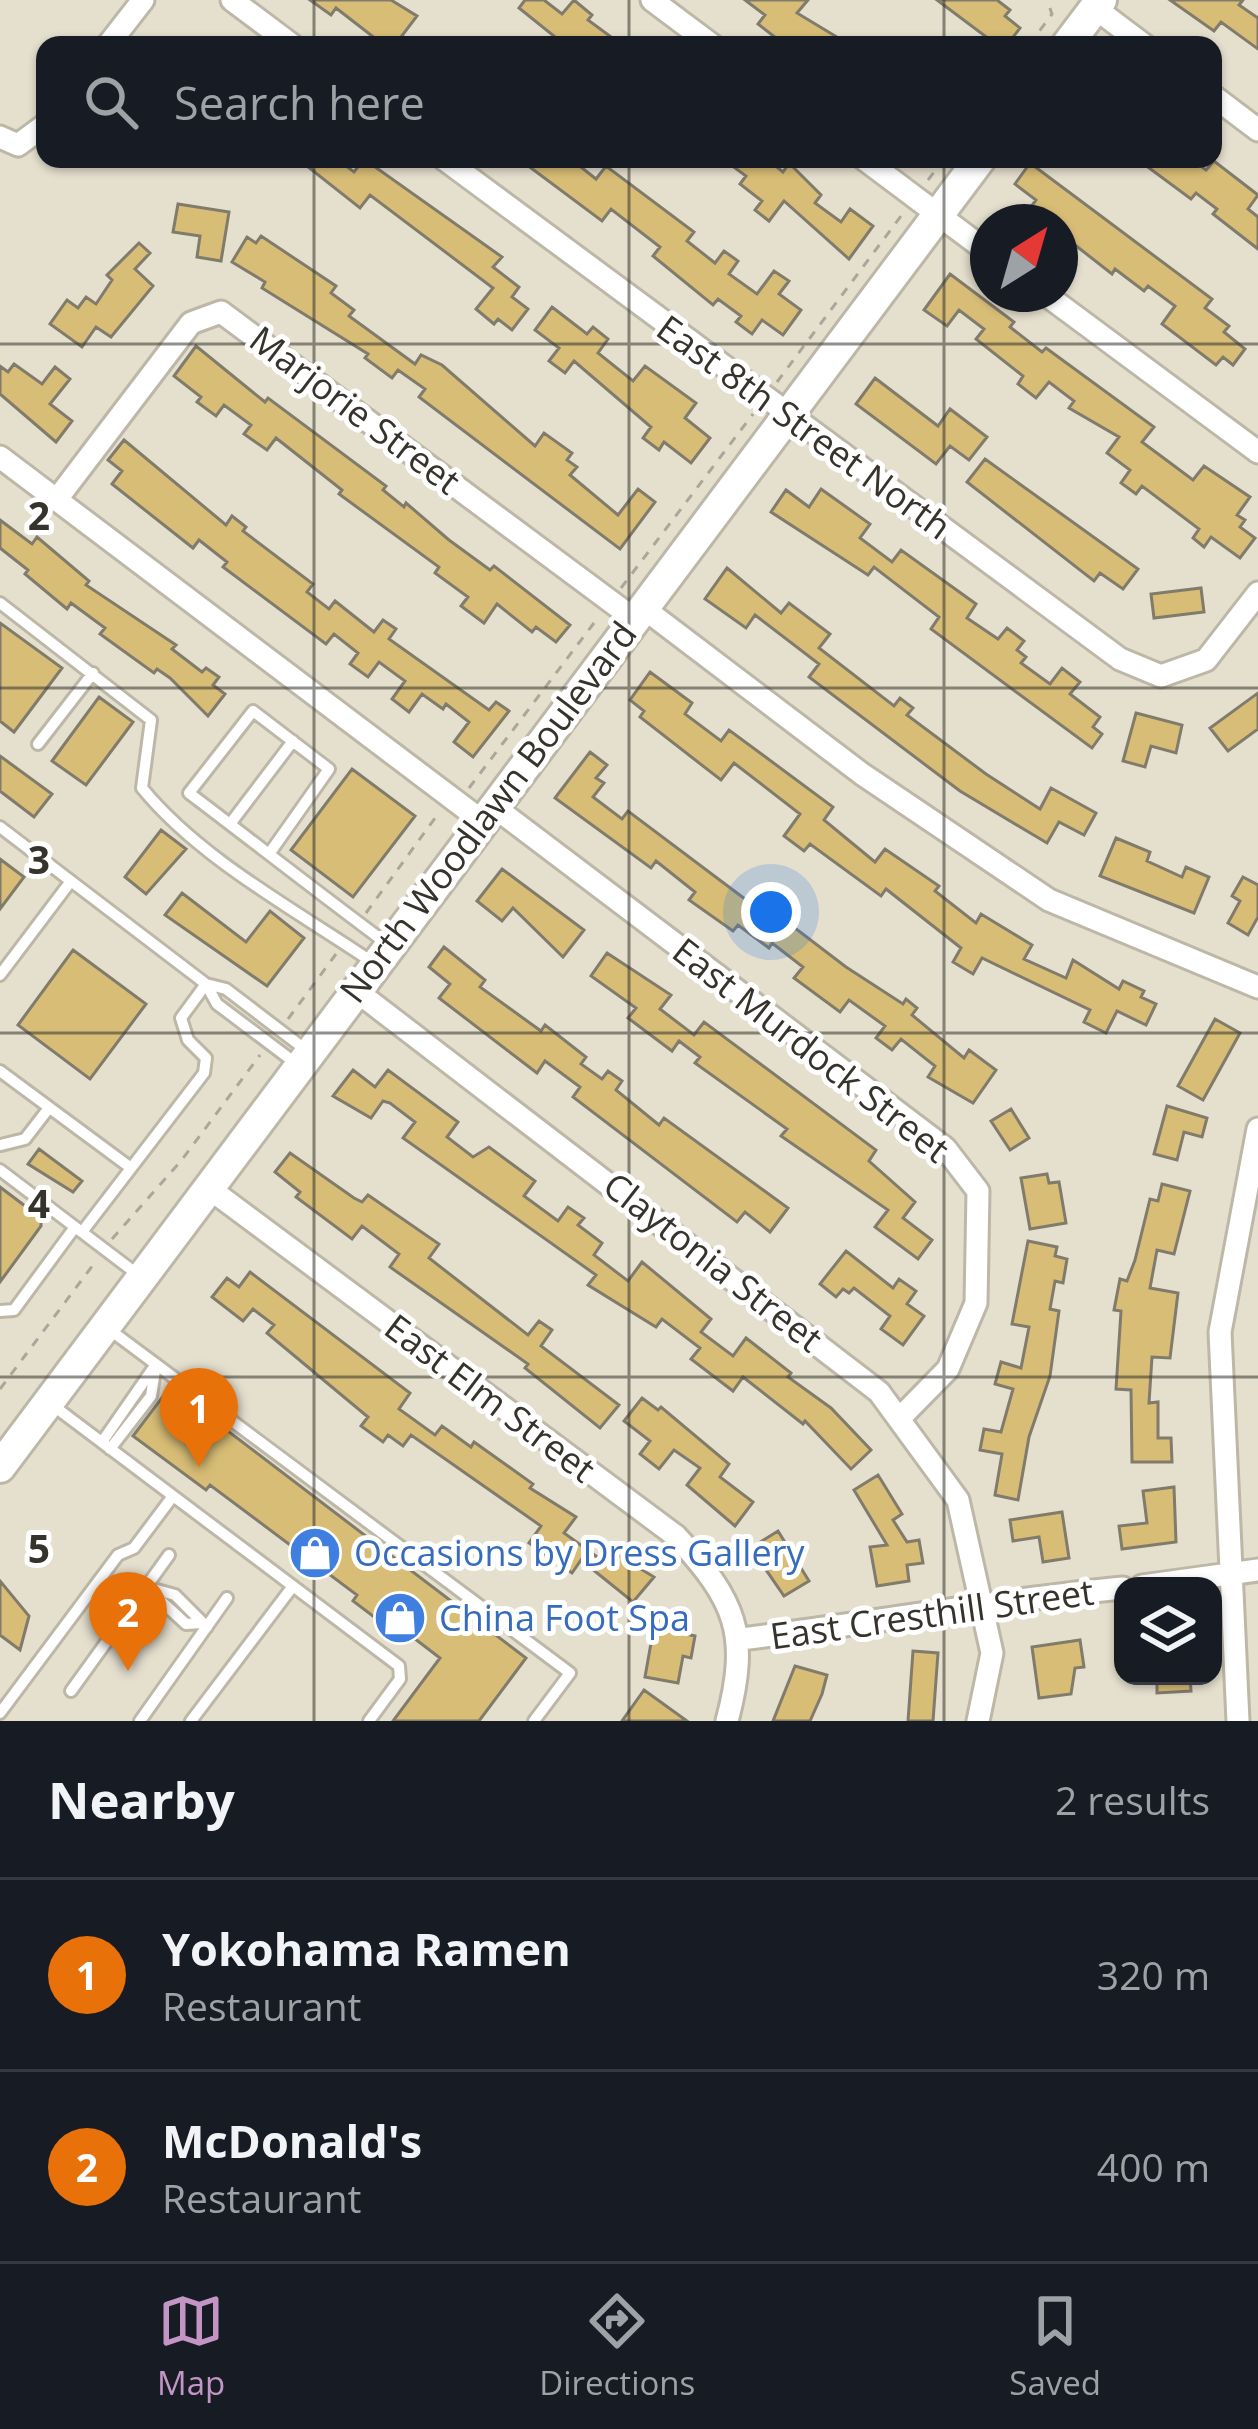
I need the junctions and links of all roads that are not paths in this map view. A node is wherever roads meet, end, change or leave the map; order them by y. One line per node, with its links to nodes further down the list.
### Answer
1 (143, 0): 5 (street)
2 (232, 0): 6 (street)
3 (652, 0): 7 (street)
4 (1093, 3): 8 (main road); 9 (street)
5 (115, 36)
6 (280, 36)
7 (700, 36)
8 (1072, 36)
9 (1133, 36)
10 (1222, 103): 11 (street)
11 (1258, 130)
12 (36, 132): 13 (street)
13 (0, 137)
14 (456, 168): 20 (street, East 8th Street North)
15 (876, 168): 17 (street)
16 (970, 168): 17 (main road, North Woodlawn Boulevard)
17 (926, 206): 18 (street); 20 (main road, North Woodlawn Boulevard)
18 (970, 239)
19 (1069, 312): 21 (street)
20 (775, 407): 24 (street, East 8th Street North); 26 (main road, North Woodlawn Boulevard)
21 (1258, 452)
22 (0, 457): 23 (street, East Murdock Street)
23 (57, 499): 26 (street, Marjorie Street); 30 (street, East Murdock Street)
24 (1258, 593)
25 (0, 603): 27 (lane)
26 (628, 609): 30 (main road, North Woodlawn Boulevard); 38 (street, Marjorie Street)
27 (93, 673): 29 (lane); 35 (lane)
28 (293, 741): 31 (lane); 31 (lane); 33 (lane)
29 (38, 744)
30 (487, 814): 35 (main road, North Woodlawn Boulevard); 54 (street, East Murdock Street)
31 (230, 824): 33 (lane)
32 (0, 827): 34 (lane)
33 (269, 854): 35 (lane)
34 (71, 881): 36 (lane); 37 (lane)
35 (382, 955): 39 (main road, North Woodlawn Boulevard)
36 (0, 975)
37 (206, 984): 40 (lane); 40 (lane); 45 (lane)
38 (1258, 987)
39 (355, 991): 40 (main road, North Woodlawn Boulevard); 54 (street, Claytonia Street)
40 (304, 1059): 47 (main road, North Woodlawn Boulevard)
41 (0, 1071): 42 (lane)
42 (49, 1108): 44 (lane); 45 (lane)
43 (1258, 1130): 60 (street)
44 (0, 1145)
45 (130, 1168): 48 (lane)
46 (0, 1170): 48 (lane)
47 (206, 1186): 49 (main road, North Woodlawn Boulevard); 68 (street, East Elm Street)
48 (78, 1230): 49 (lane); 50 (lane)
49 (141, 1277): 51 (main road, North Woodlawn Boulevard)
50 (0, 1312)
51 (105, 1326): 52 (lane); 53 (main road, North Woodlawn Boulevard)
52 (156, 1364): 55 (lane); 74 (lane)
53 (48, 1402): 55 (lane); 56 (main road, North Woodlawn Boulevard)
54 (899, 1419): 66 (street, Claytonia Street)
55 (106, 1445): 57 (lane)
56 (0, 1467)
57 (173, 1496): 62 (lane); 70 (lane)
58 (169, 1555): 63 (lane)
59 (1258, 1570): 60 (street, East Cresthill Street)
60 (1230, 1575): 61 (street, East Cresthill Street); 77 (street)
61 (1214, 1577)
62 (293, 1586): 72 (lane); 73 (lane)
63 (146, 1587): 67 (lane); 69 (lane)
64 (1114, 1589): 66 (street, East Cresthill Street)
65 (227, 1598): 67 (lane)
66 (982, 1601): 68 (street, East Cresthill Street); 76 (street, Claytonia Street)
67 (204, 1625): 71 (lane)
68 (740, 1639): 75 (street)
69 (71, 1691)
70 (0, 1713)
71 (140, 1721)
72 (191, 1721)
73 (369, 1721)
74 (534, 1721)
75 (728, 1721)
76 (978, 1721)
77 (1238, 1721)

